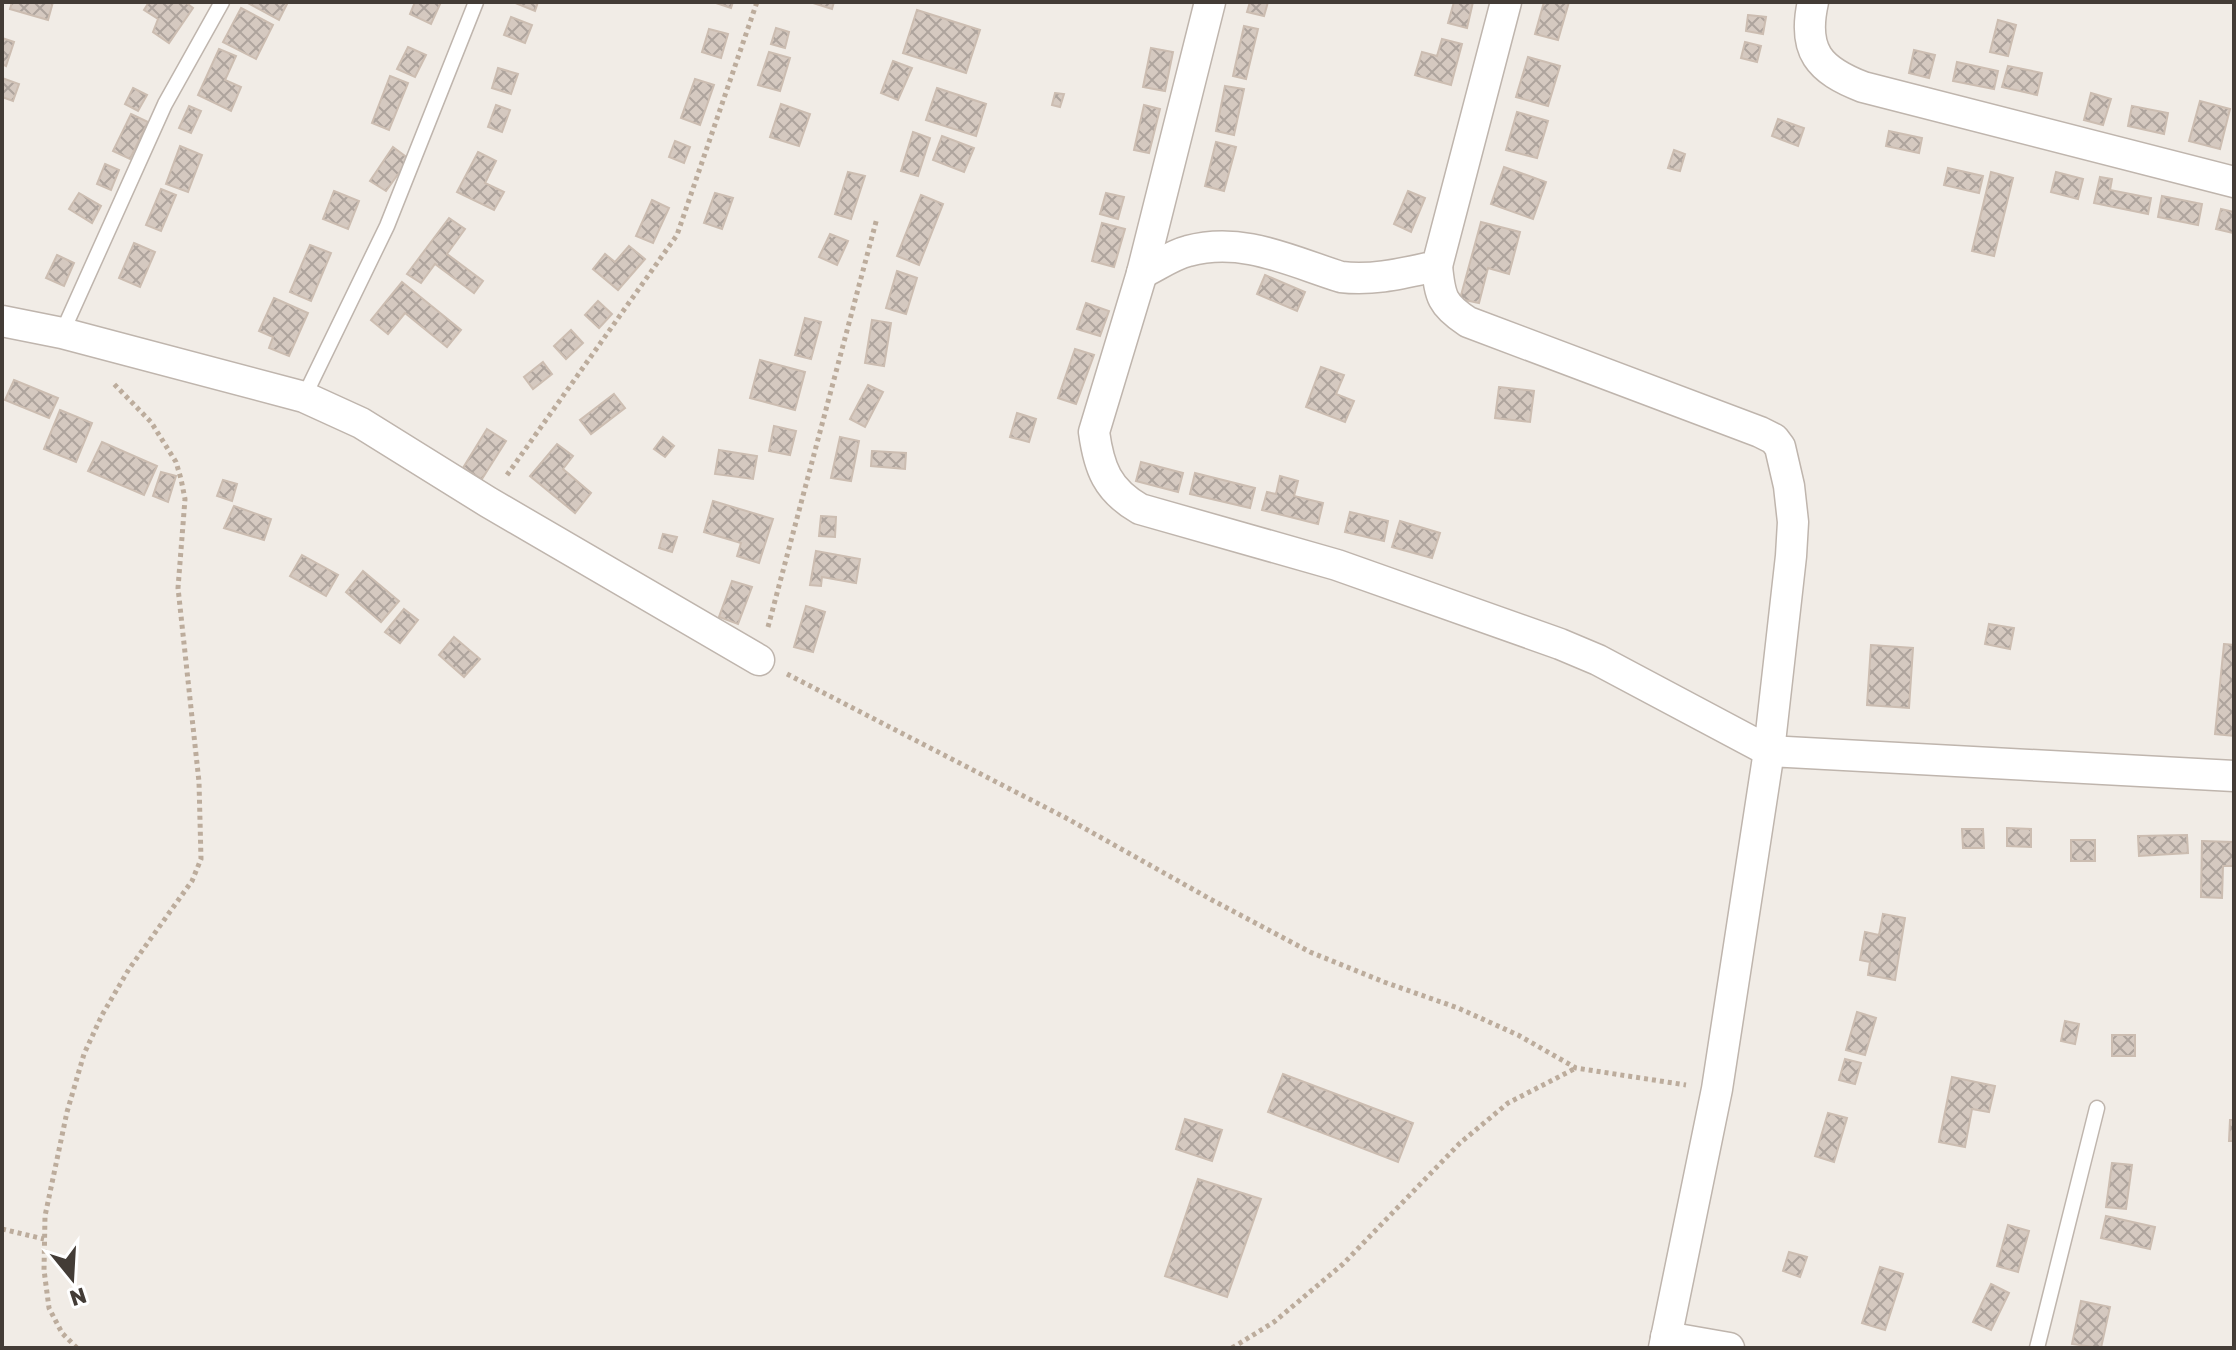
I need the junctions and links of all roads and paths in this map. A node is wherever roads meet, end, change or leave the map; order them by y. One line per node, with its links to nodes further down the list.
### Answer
1 (222, 2): 12 (lane)
2 (476, 2): 14 (lane)
3 (757, 2): 15 (path)
4 (1210, 2): 10 (street)
5 (1506, 2): 9 (street)
6 (1813, 2): 7 (street)
7 (2234, 182)
8 (877, 218): 16 (path)
9 (1437, 266): 10 (street); 17 (street)
10 (1142, 273): 17 (street)
11 (2, 321): 12 (street)
12 (62, 333): 14 (street)
13 (110, 380): 23 (path)
14 (304, 397): 15 (street)
15 (488, 502): 16 (street)
16 (759, 660): 19 (path)
17 (1769, 751): 18 (street); 20 (street)
18 (2234, 776)
19 (1576, 1068): 20 (path); 26 (path)
20 (1717, 1089): 24 (street)
21 (2097, 1108): 28 (lane)
22 (2, 1229): 23 (path)
23 (44, 1239): 25 (path)
24 (1665, 1342): 27 (street)
25 (77, 1348)
26 (1232, 1348)
27 (1729, 1348)
28 (2037, 1348)

